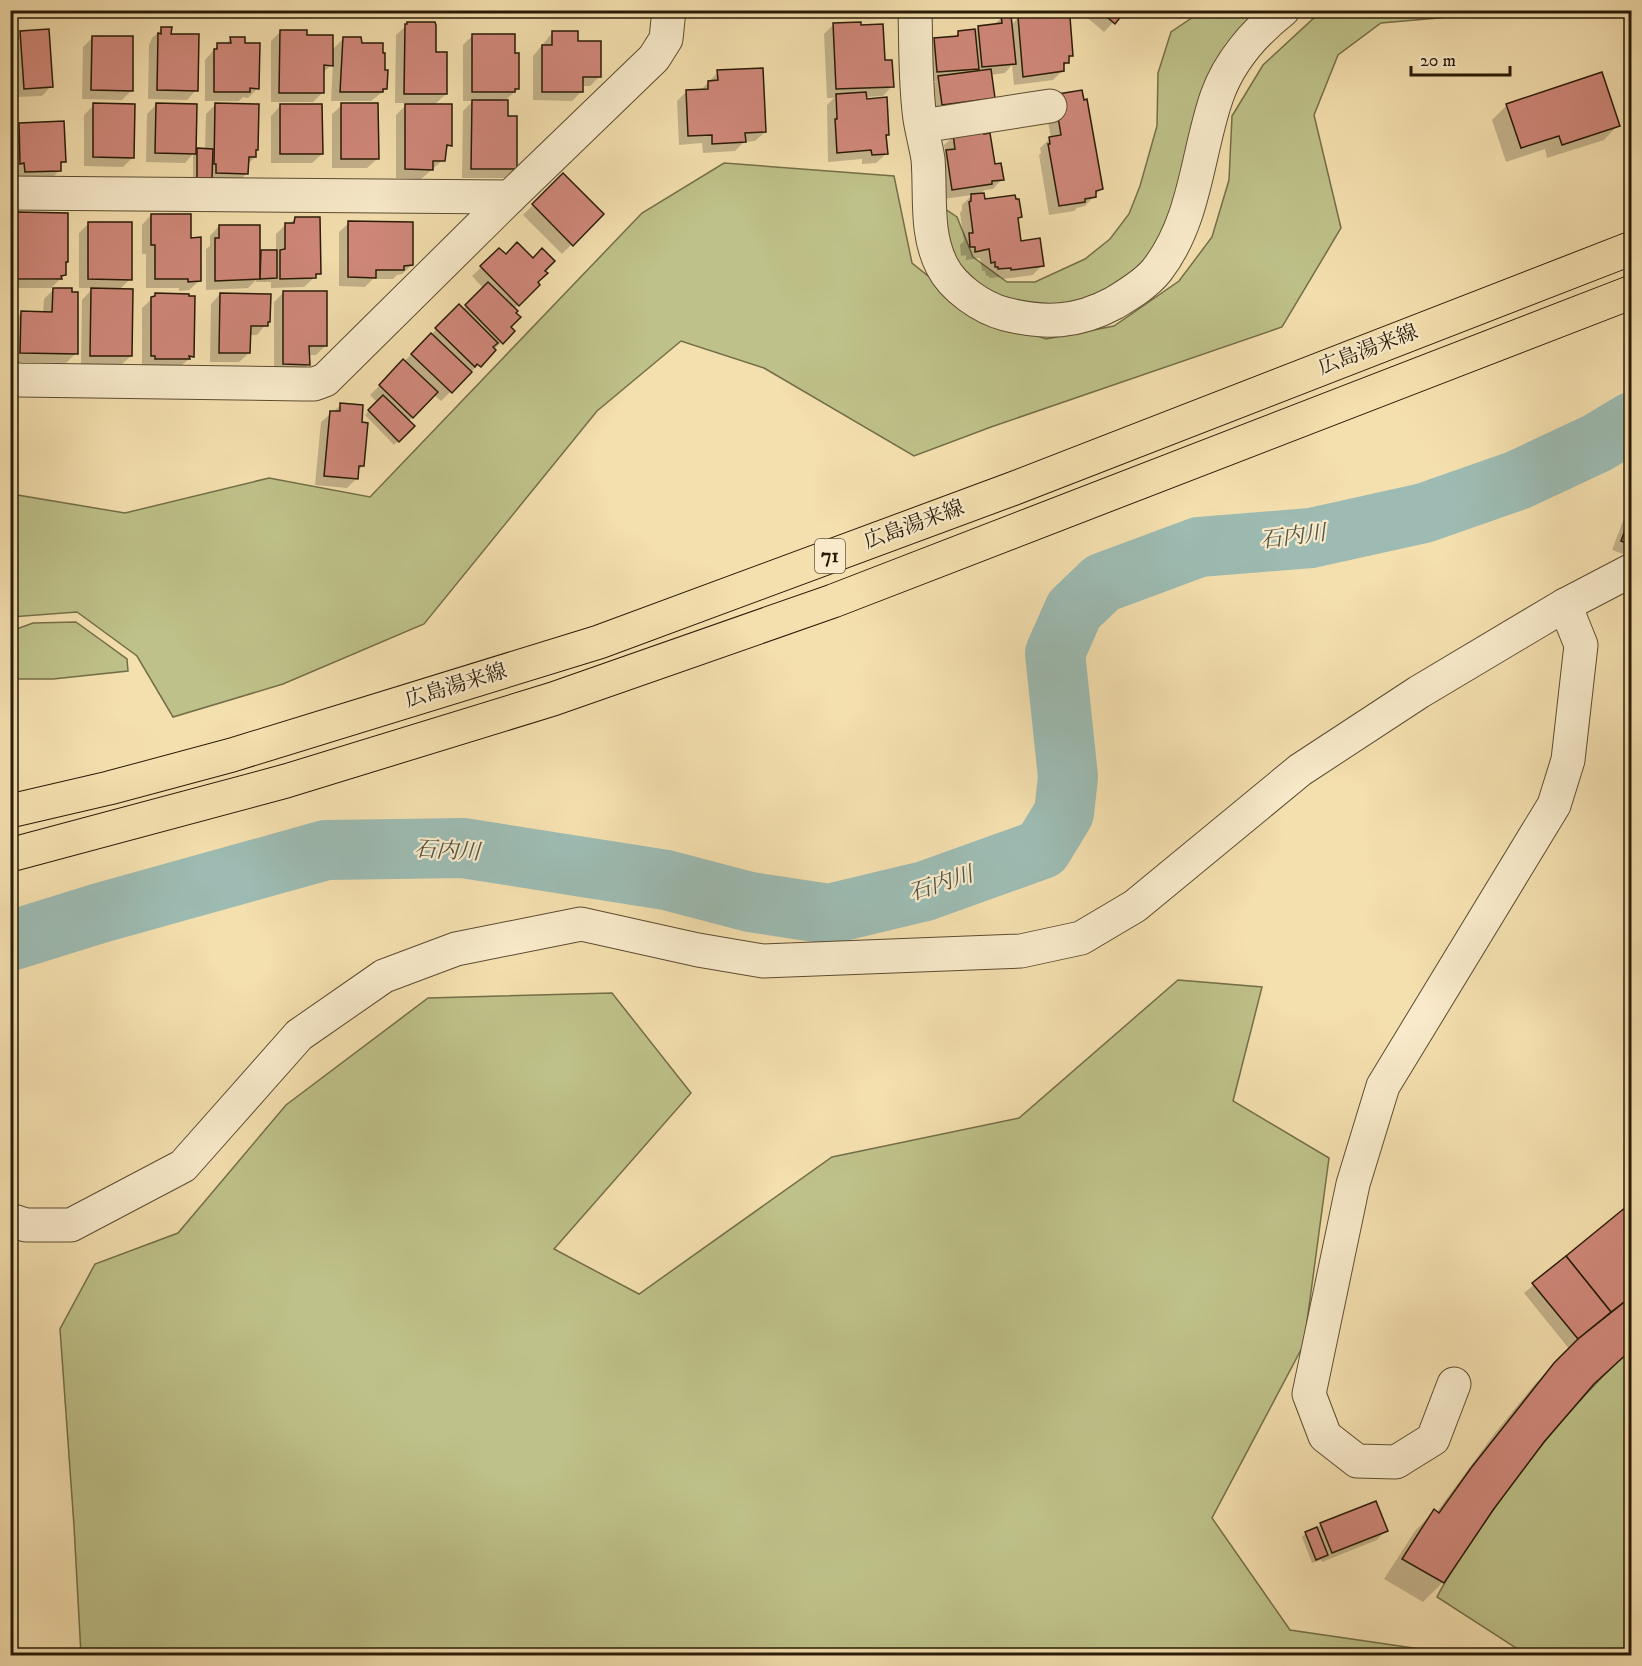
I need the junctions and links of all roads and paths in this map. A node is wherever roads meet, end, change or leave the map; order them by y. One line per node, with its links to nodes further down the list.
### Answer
1 (669, 10): 7 (street)
2 (915, 10): 5 (street)
3 (1283, 10): 5 (street)
4 (1050, 106): 5 (street)
5 (922, 126)
6 (10, 193): 7 (street)
7 (510, 197): 10 (street)
8 (1632, 248): 13 (main road, 広島湯来線 / 71)
9 (1632, 292): 14 (main road, 広島湯来線 / 71)
10 (10, 379)
11 (1632, 570): 12 (street)
12 (1565, 605): 15 (street); 16 (street)
13 (10, 811)
14 (10, 855)
15 (10, 1220)
16 (1454, 1384)

